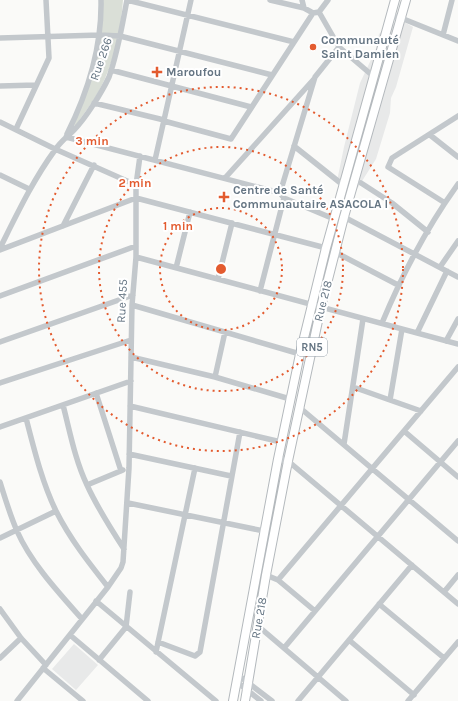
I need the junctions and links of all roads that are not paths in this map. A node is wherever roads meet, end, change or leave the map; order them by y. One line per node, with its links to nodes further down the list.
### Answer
1 (46, 0): 20 (street)
2 (101, 0): 18 (street, Rue 266)
3 (127, 0): 15 (street); 21 (street, Rue 266)
4 (191, 0): 15 (street)
5 (270, 0): 11 (street)
6 (302, 0): 12 (street)
7 (328, 0): 13 (street)
8 (395, 0): 16 (highway, Rue 218 / RN5)
9 (406, 0): 17 (highway, Rue 218 / RN5)
10 (452, 0): 19 (street)
11 (287, 2): 12 (street)
12 (304, 8): 14 (street)
13 (319, 12): 14 (street); 25 (street)
14 (313, 13): 24 (street)
15 (188, 15): 24 (street); 26 (street)
16 (390, 16): 17 (street); 29 (highway, Rue 218 / RN5)
17 (401, 18): 19 (street); 60 (highway, Rue 218 / RN5)
18 (100, 35): 20 (street); 21 (street); 41 (street, Rue 266)
19 (443, 35): 23 (street)
20 (48, 36): 22 (street); 31 (street)
21 (120, 36): 26 (street); 27 (street, Rue 266)
22 (0, 38)
23 (458, 41)
24 (294, 42): 28 (street)
25 (339, 47): 29 (street); 30 (street)
26 (180, 51): 28 (street); 33 (street)
27 (111, 70): 33 (street); 34 (street, Rue 266)
28 (272, 75): 35 (street)
29 (374, 76): 53 (highway, Rue 218 / RN5)
30 (315, 77): 42 (street); 49 (street)
31 (36, 84): 32 (street); 39 (street)
32 (0, 86)
33 (172, 86): 35 (street); 37 (street)
34 (94, 103): 37 (street); 41 (street, Rue 266)
35 (252, 107): 37 (street)
36 (458, 117): 40 (street)
37 (164, 120): 46 (street)
38 (0, 122): 39 (street)
39 (16, 129): 43 (street)
40 (430, 135): 45 (street); 58 (street)
41 (66, 137): 43 (street, Rue 266); 44 (street)
42 (294, 146): 53 (street); 55 (street)
43 (55, 149): 47 (street); 54 (street, Rue 266)
44 (140, 156): 46 (street); 51 (street, Rue 455)
45 (458, 157)
46 (155, 160): 49 (street)
47 (94, 165): 51 (street); 63 (street)
48 (0, 175): 54 (street)
49 (225, 178): 55 (street)
50 (361, 183): 64 (street)
51 (136, 184): 56 (street, Rue 455)
52 (458, 184): 58 (street)
53 (343, 185): 61 (highway, Rue 218 / RN5)
54 (30, 189): 69 (street, Rue 266)
55 (280, 193): 57 (street)
56 (136, 198): 59 (street); 63 (street); 67 (street, Rue 455)
57 (284, 198): 61 (street); 65 (street)
58 (445, 203): 64 (street)
59 (190, 212): 62 (street); 74 (street)
60 (344, 216): 70 (highway, Rue 218 / RN5); 71 (street)
61 (334, 219): 68 (highway, Rue 218 / RN5)
62 (232, 223): 65 (street); 77 (street)
63 (63, 226): 69 (street)
64 (428, 232): 71 (street)
65 (275, 234): 68 (street); 79 (street)
66 (458, 241): 73 (street)
67 (136, 246): 72 (street, Rue 455); 81 (street)
68 (326, 248): 83 (highway, Rue 218 / RN5)
69 (0, 249)
70 (335, 252): 78 (street); 84 (highway, Rue 218 / RN5)
71 (416, 254): 73 (street); 78 (street)
72 (136, 257): 74 (street); 80 (street, Rue 455)
73 (440, 267): 75 (street)
74 (176, 268): 77 (street)
75 (446, 271): 76 (street); 90 (street)
76 (458, 277)
77 (218, 279): 79 (street)
78 (398, 285): 87 (street)
79 (260, 291): 83 (street)
80 (133, 295): 82 (street, Rue 455); 93 (street)
81 (0, 296)
82 (132, 305): 89 (street); 91 (street, Rue 455)
83 (311, 305): 84 (street); 95 (highway, Rue 218 / RN5)
84 (321, 307): 85 (street); 107 (highway, Rue 218 / RN5)
85 (363, 319): 87 (street); 101 (street)
86 (458, 319): 92 (street)
87 (382, 324): 88 (street)
88 (402, 329): 90 (street); 104 (street)
89 (225, 332): 95 (street); 98 (street)
90 (417, 333): 92 (street)
91 (131, 340): 96 (street, Rue 455); 100 (street)
92 (446, 341): 94 (street)
93 (0, 342)
94 (458, 344)
95 (300, 354): 103 (highway, Rue 218 / RN5)
96 (131, 357): 98 (street); 99 (street, Rue 455)
97 (458, 367): 108 (street)
98 (215, 377): 103 (street)
99 (131, 381): 102 (street); 106 (street, Rue 455)
100 (0, 383)
101 (353, 387): 104 (street); 115 (street)
102 (96, 393): 105 (street); 123 (street)
103 (290, 399): 113 (highway, Rue 218 / RN5)
104 (390, 400): 108 (street)
105 (63, 405): 109 (street); 127 (street)
106 (130, 406): 112 (street); 116 (street, Rue 455)
107 (299, 407): 115 (street); 118 (highway, Rue 218 / RN5)
108 (421, 411): 111 (street)
109 (26, 418): 110 (street); 131 (street)
110 (0, 427)
111 (404, 431): 119 (street); 122 (street)
112 (240, 432): 113 (street); 124 (street)
113 (281, 442): 117 (highway, Rue 218 / RN5)
114 (458, 442): 119 (street)
115 (344, 444): 122 (street)
116 (129, 454): 120 (street, Rue 455); 121 (street)
117 (278, 460): 118 (street); 135 (highway, Rue 218 / RN5)
118 (288, 461): 130 (street); 141 (highway, Rue 218 / RN5)
119 (441, 462): 125 (street); 128 (street)
120 (129, 468): 123 (street); 129 (street, Rue 455)
121 (195, 468): 124 (street); 132 (street)
122 (372, 469): 128 (street); 130 (street)
123 (121, 471): 127 (street)
124 (232, 476): 133 (street)
125 (458, 477)
126 (0, 482): 134 (street)
127 (87, 485): 139 (street)
128 (409, 500): 136 (street); 138 (street)
129 (128, 503): 132 (street); 139 (street, Rue 455)
130 (341, 506): 136 (street); 143 (street)
131 (56, 511): 134 (street); 144 (street)
132 (185, 515): 133 (street); 158 (street)
133 (223, 523): 135 (street); 158 (street)
134 (16, 530): 137 (street); 152 (street)
135 (264, 532): 167 (highway, Rue 218 / RN5)
136 (378, 537): 140 (street); 151 (street)
137 (0, 538)
138 (458, 541)
139 (124, 549): 144 (street, Rue 455)
140 (412, 565): 146 (street); 148 (street)
141 (266, 575): 143 (street); 153 (highway, Rue 218 / RN5)
142 (458, 575): 146 (street)
143 (278, 580): 151 (street)
144 (108, 587): 147 (street)
145 (130, 592): 154 (street)
146 (444, 592): 149 (street)
147 (96, 601): 152 (street); 154 (street)
148 (380, 604): 157 (street); 163 (street)
149 (458, 604)
150 (0, 609): 156 (street)
151 (315, 611): 160 (street)
152 (82, 620): 155 (street)
153 (258, 626): 160 (street); 168 (highway, Rue 218 / RN5)
154 (126, 627): 161 (street); 164 (street)
155 (70, 635): 164 (street); 165 (street)
156 (21, 638): 162 (street); 165 (street)
157 (349, 640): 166 (street); 169 (street)
158 (158, 642): 161 (street)
159 (458, 642): 163 (street)
160 (284, 648): 166 (street)
161 (156, 652): 173 (street)
162 (0, 658)
163 (444, 658): 169 (street)
164 (99, 660): 172 (street)
165 (45, 666): 170 (street); 171 (street)
166 (318, 677): 178 (street); 179 (street)
167 (238, 678): 168 (street); 174 (highway, Rue 218 / RN5)
168 (247, 685): 175 (highway, Rue 218 / RN5); 176 (street); 177 (street)
169 (414, 695): 180 (street)
170 (80, 700)
171 (17, 701)
172 (148, 701)
173 (216, 701)
174 (234, 701)
175 (245, 701)
176 (261, 701)
177 (272, 701)
178 (298, 701)
179 (346, 701)
180 (408, 701)

